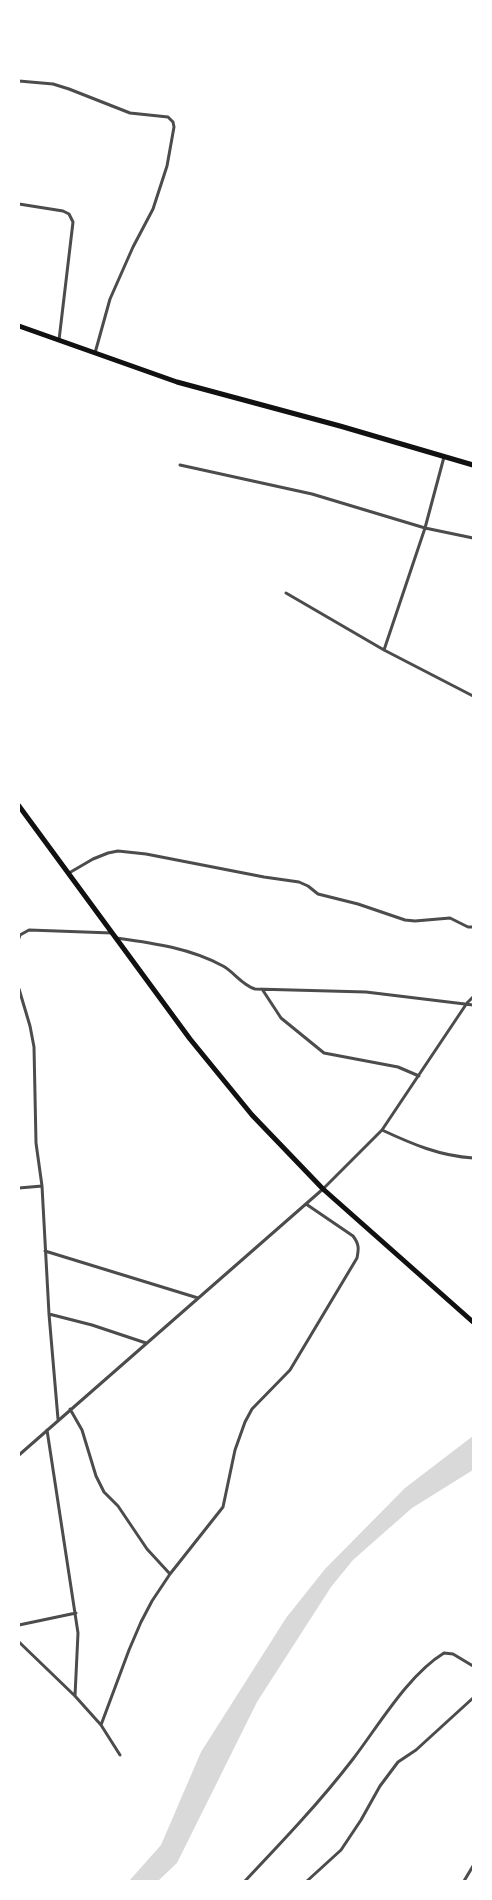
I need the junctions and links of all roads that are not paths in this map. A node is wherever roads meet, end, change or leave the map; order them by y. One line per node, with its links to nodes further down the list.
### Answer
1 (19, 80): 5 (street)
2 (19, 204): 4 (street)
3 (19, 326): 4 (main road)
4 (59, 340): 5 (main road)
5 (95, 352): 6 (main road)
6 (444, 457): 8 (main road); 9 (street)
7 (180, 464): 9 (street)
8 (473, 465)
9 (425, 528): 10 (street); 12 (street)
10 (473, 538)
11 (286, 593): 12 (street)
12 (384, 650): 13 (street)
13 (473, 696)
14 (19, 806): 15 (main road)
15 (68, 874): 16 (street); 17 (main road)
16 (473, 928)
17 (115, 936): 18 (street); 20 (street); 29 (main road)
18 (19, 938)
19 (19, 989): 27 (street)
20 (262, 989): 22 (street); 24 (street)
21 (473, 997): 22 (street)
22 (467, 1003): 23 (street); 24 (street)
23 (473, 1004)
24 (419, 1076): 25 (street)
25 (382, 1130): 26 (street); 29 (street)
26 (473, 1158)
27 (42, 1186): 28 (street); 31 (street)
28 (19, 1188)
29 (323, 1189): 30 (street); 34 (main road)
30 (306, 1204): 32 (street); 40 (street)
31 (45, 1251): 32 (street); 33 (street)
32 (198, 1298): 35 (street)
33 (49, 1314): 35 (street); 37 (street)
34 (473, 1322)
35 (146, 1344): 36 (street)
36 (70, 1409): 37 (street); 40 (street)
37 (58, 1420): 38 (street)
38 (47, 1430): 39 (street); 41 (street)
39 (19, 1456)
40 (170, 1574): 47 (street)
41 (76, 1613): 42 (street); 45 (street)
42 (19, 1624)
43 (19, 1642): 45 (street)
44 (473, 1666): 50 (street)
45 (75, 1696): 47 (street)
46 (473, 1698): 51 (street)
47 (101, 1725): 48 (street)
48 (120, 1755)
49 (473, 1866): 52 (street)
50 (244, 1881)
51 (307, 1881)
52 (464, 1881)

